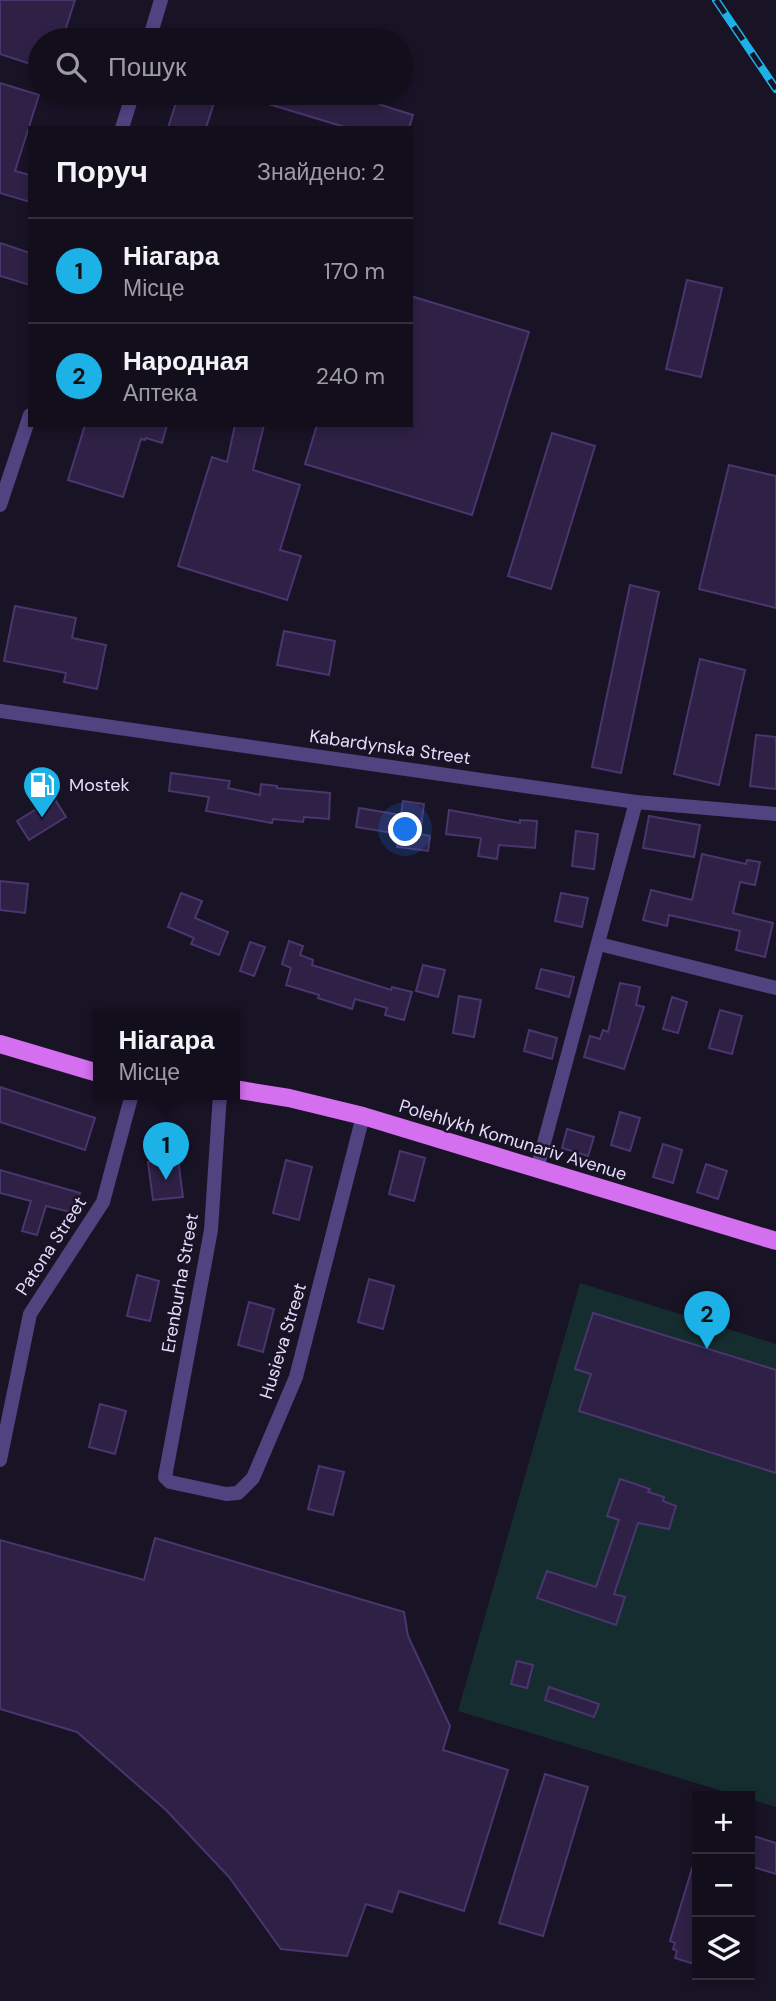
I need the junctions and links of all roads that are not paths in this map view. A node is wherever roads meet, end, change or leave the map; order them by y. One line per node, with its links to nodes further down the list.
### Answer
1 (162, 0): 2 (street)
2 (153, 28)
3 (129, 105): 4 (street)
4 (123, 126)
5 (28, 421): 6 (street)
6 (0, 505)
7 (0, 711): 8 (street, Kabardynska Street)
8 (636, 802): 9 (street, Kabardynska Street); 10 (street)
9 (776, 814)
10 (599, 944): 11 (street); 18 (street)
11 (776, 988)
12 (0, 1044): 13 (main road)
13 (93, 1072)
14 (240, 1091): 17 (main road, Polehlykh Komunariv Avenue)
15 (130, 1100): 20 (street, Patona Street)
16 (220, 1100): 21 (street, Erenburha Street)
17 (363, 1116): 18 (main road, Polehlykh Komunariv Avenue); 21 (street, Husieva Street)
18 (537, 1170): 19 (main road, Polehlykh Komunariv Avenue)
19 (776, 1241)
20 (0, 1460)
21 (165, 1477)

